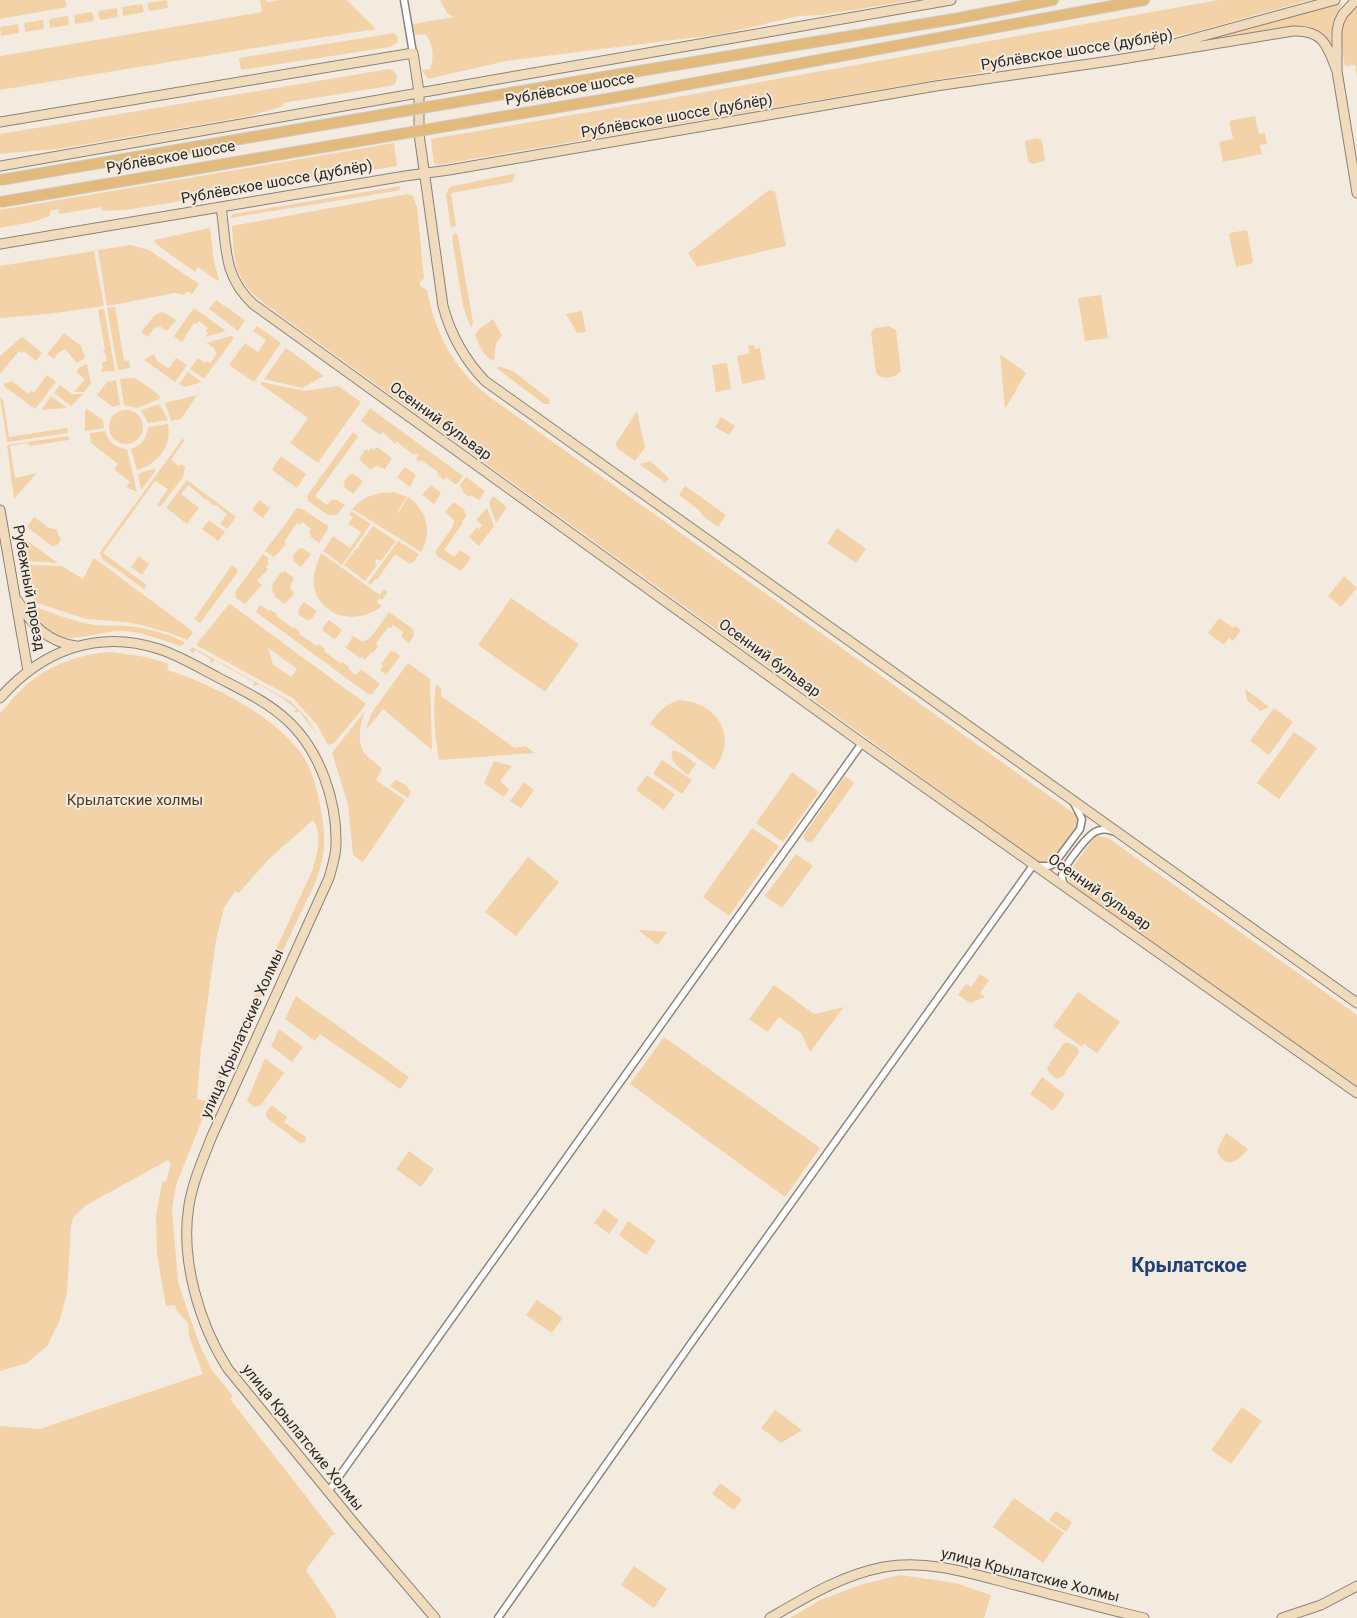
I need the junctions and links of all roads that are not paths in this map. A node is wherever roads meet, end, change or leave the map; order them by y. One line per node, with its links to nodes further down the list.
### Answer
1 (404, 0): 7 (street)
2 (951, 0): 10 (street)
3 (1054, 0): 14 (main road, Рублёвское шоссе, bridge)
4 (1144, 0): 16 (main road, Рублёвское шоссе, bridge)
5 (1335, 0): 8 (street)
6 (1356, 0): 9 (street)
7 (413, 54): 10 (street); 11 (street)
8 (1110, 61): 9 (street, Рублёвское шоссе (дублёр)); 13 (street, Рублёвское шоссе (дублёр))
9 (1337, 71): 15 (street)
10 (419, 92): 12 (street); 13 (street)
11 (0, 122)
12 (0, 166)
13 (424, 173): 17 (street, Рублёвское шоссе (дублёр)); 26 (street)
14 (0, 180)
15 (1357, 193)
16 (0, 202)
17 (221, 207): 18 (street, Рублёвское шоссе (дублёр)); 25 (street, Осенний бульвар)
18 (0, 244)
19 (0, 510): 20 (street, Рубежный проезд)
20 (4, 562): 21 (street, Рубежный проезд)
21 (15, 594): 22 (street); 23 (street, Рубежный проезд)
22 (79, 646): 23 (street, улица Крылатские Холмы); 32 (street, улица Крылатские Холмы)
23 (28, 671): 24 (street, улица Крылатские Холмы)
24 (0, 698)
25 (862, 742): 28 (street, Осенний бульвар); 32 (street)
26 (1072, 800): 27 (street); 28 (street)
27 (1120, 834): 29 (street); 30 (street)
28 (1035, 865): 29 (street, Осенний бульвар); 36 (street)
29 (1070, 890): 31 (street, Осенний бульвар)
30 (1357, 1003)
31 (1357, 1093)
32 (328, 1492): 35 (street, улица Крылатские Холмы)
33 (1357, 1586): 34 (street)
34 (1294, 1617): 39 (street)
35 (435, 1618)
36 (498, 1618)
37 (770, 1618): 38 (street, улица Крылатские Холмы)
38 (1144, 1618)
39 (1282, 1618)

